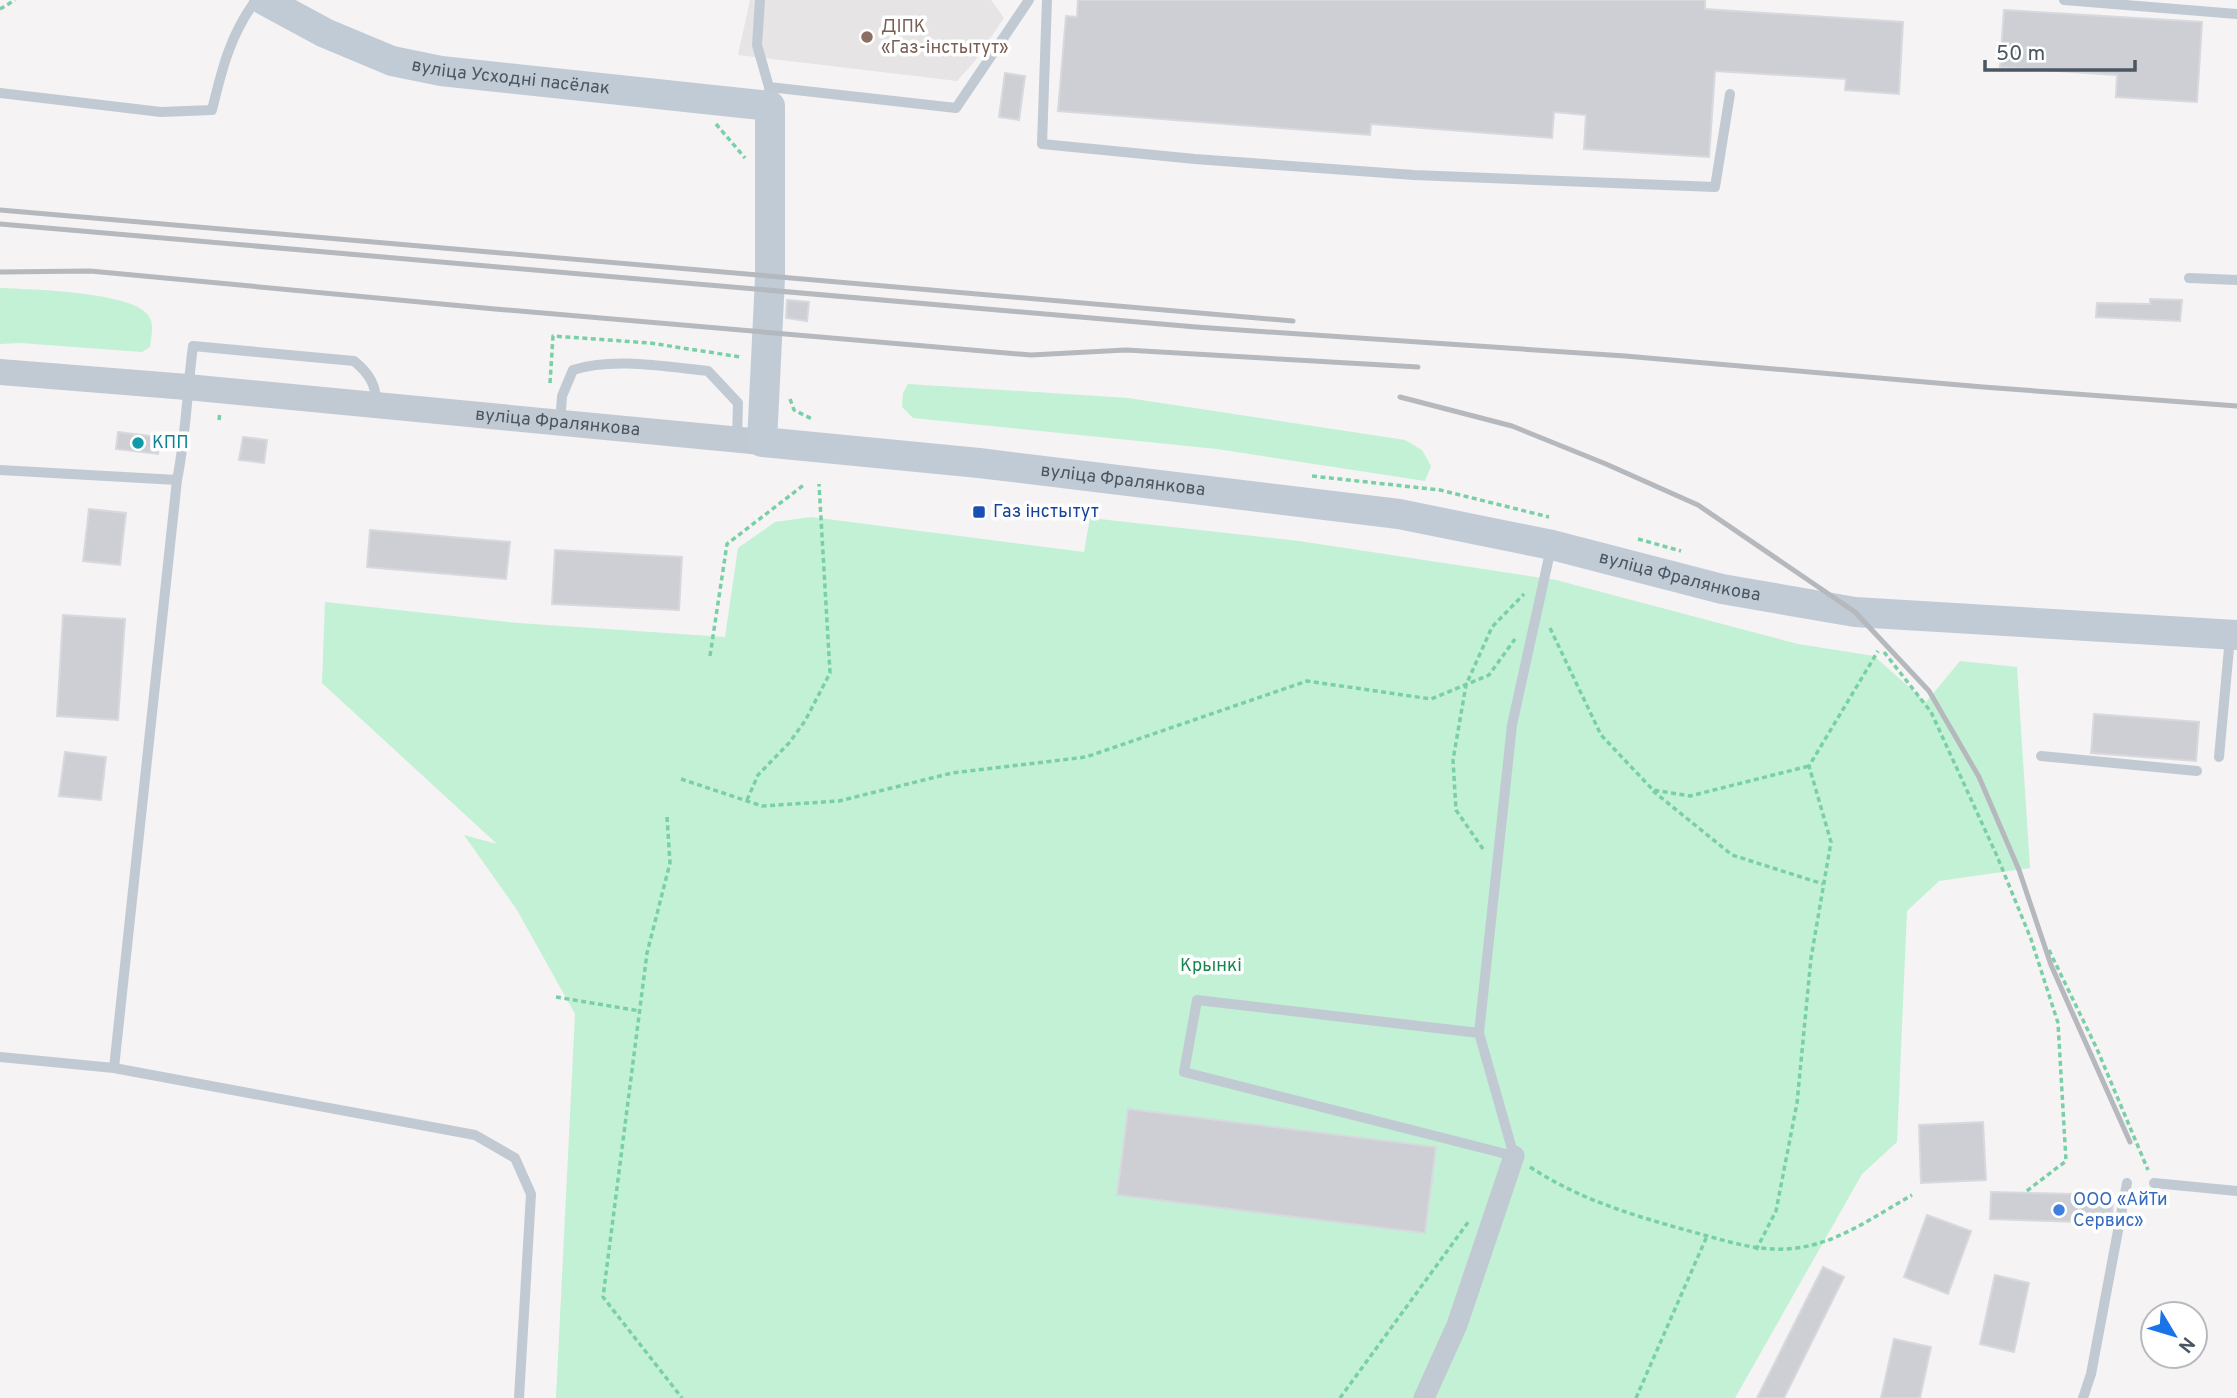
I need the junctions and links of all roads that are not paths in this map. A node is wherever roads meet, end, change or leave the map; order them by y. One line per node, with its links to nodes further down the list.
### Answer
1 (256, 0): 8 (lane)
2 (264, 0): 10 (main road, вуліца Усходні пасёлак)
3 (760, 0): 10 (lane)
4 (1029, 0): 10 (lane)
5 (1046, 0): 9 (lane)
6 (2064, 0): 7 (lane)
7 (2237, 14)
8 (0, 93)
9 (1730, 94)
10 (769, 97): 17 (main road)
11 (2189, 278): 12 (lane)
12 (2237, 280)
13 (0, 372): 14 (street, вуліца Фралянкова)
14 (187, 387): 15 (street, вуліца Фралянкова); 15 (lane); 19 (lane)
15 (376, 405): 16 (street, вуліца Фралянкова)
16 (560, 423): 17 (street, вуліца Фралянкова); 17 (lane)
17 (750, 441): 20 (main road, вуліца Фралянкова)
18 (0, 470): 19 (lane)
19 (177, 480): 27 (lane)
20 (1548, 559): 21 (main road, вуліца Фралянкова); 25 (lane)
21 (2234, 635): 23 (lane)
22 (2041, 756): 24 (lane)
23 (2219, 757)
24 (2197, 771)
25 (1479, 1033): 28 (lane); 28 (lane)
26 (0, 1057): 27 (lane)
27 (114, 1068): 32 (lane)
28 (1514, 1156): 33 (street)
29 (2127, 1183): 34 (lane)
30 (2154, 1183): 31 (lane)
31 (2237, 1191)
32 (519, 1398)
33 (1424, 1398)
34 (2083, 1398)

